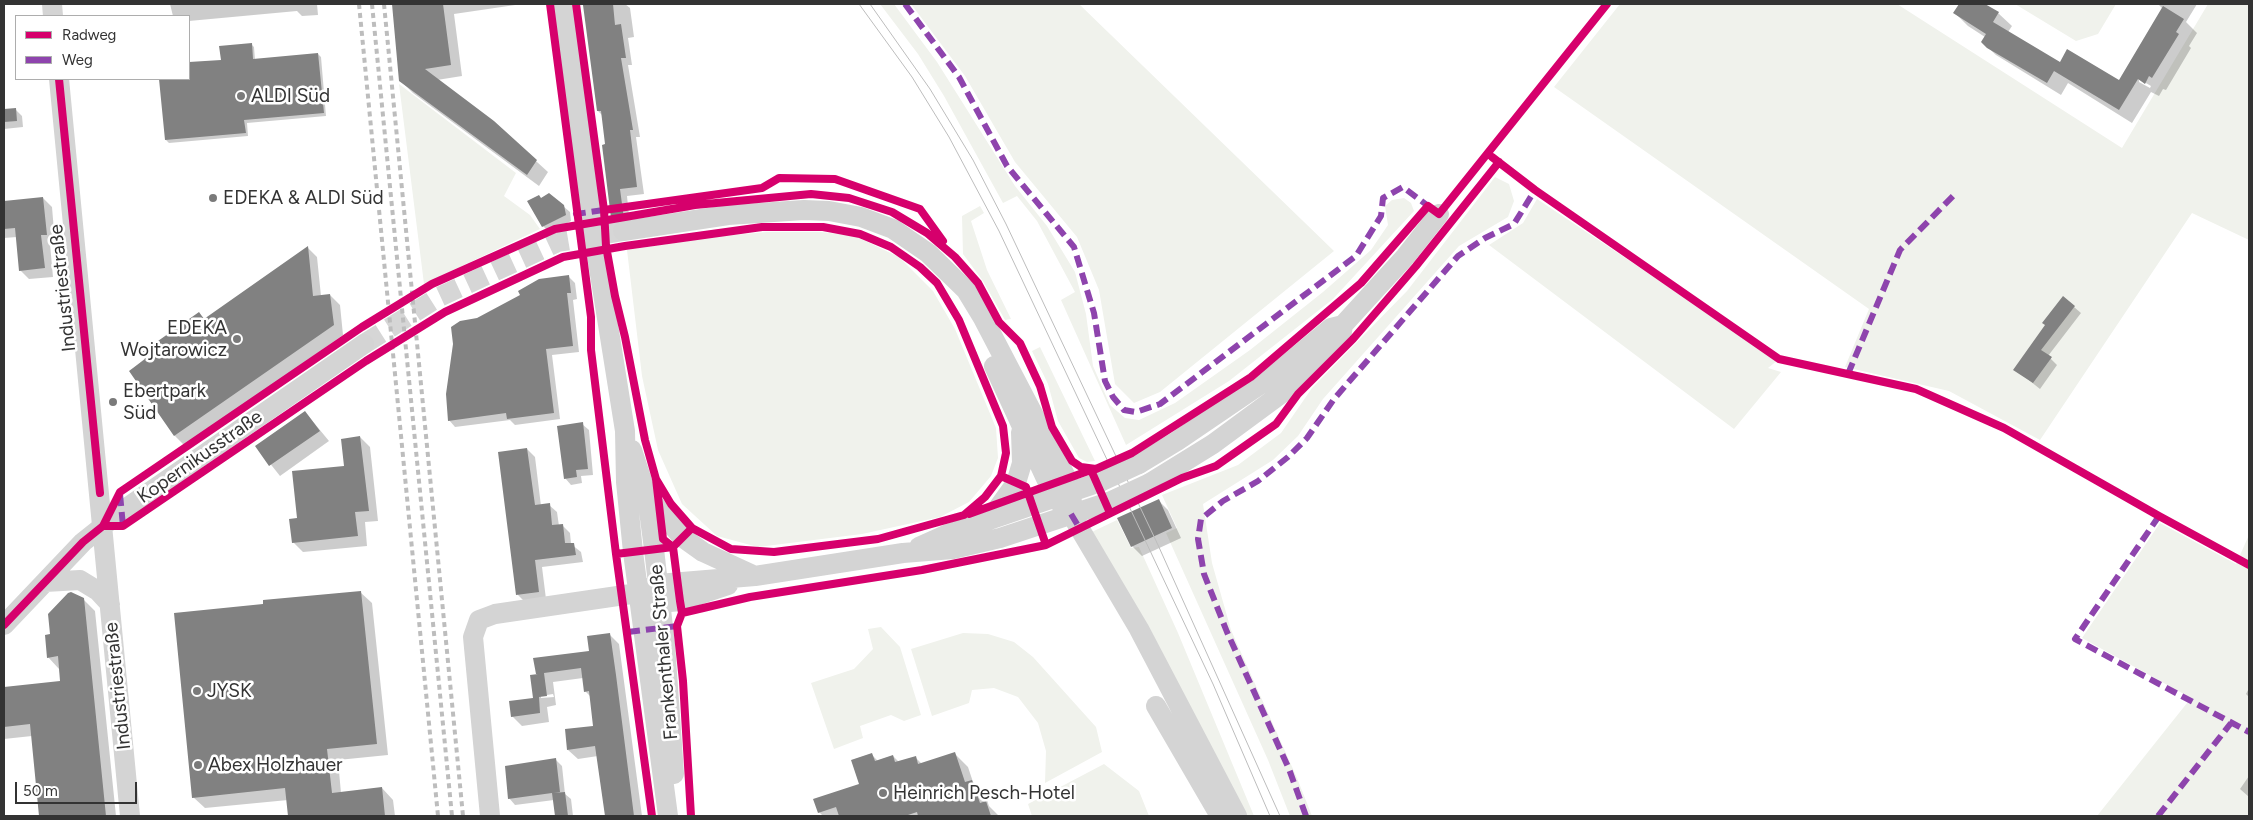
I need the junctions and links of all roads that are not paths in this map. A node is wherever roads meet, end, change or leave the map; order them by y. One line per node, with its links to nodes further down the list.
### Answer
1 (563, 4): 9 (street, Frankenthaler Straße)
2 (59, 80): 14 (street, Industriestraße)
3 (1439, 214): 6 (street)
4 (623, 231): 5 (street)
5 (948, 272): 8 (street); 10 (street)
6 (1343, 326): 10 (street, bridge); 12 (street, bridge)
7 (364, 344): 14 (street, Kopernikusstraße)
8 (1020, 423): 10 (street); 13 (street)
9 (625, 431): 11 (street, Frankenthaler Straße); 18 (street, Frankenthaler Straße)
10 (1063, 495): 12 (street); 13 (street)
11 (646, 496): 16 (street); 19 (street, Frankenthaler Straße)
12 (1071, 514): 15 (street); 28 (street)
13 (990, 519): 15 (street)
14 (103, 526): 17 (street, Kopernikusstraße); 20 (street, Industriestraße)
15 (903, 553): 16 (street)
16 (756, 576): 19 (street)
17 (45, 582): 20 (street); 21 (street, Kopernikusstraße)
18 (638, 593): 19 (street); 24 (street); 25 (street, Frankenthaler Straße)
19 (659, 593): 26 (street, Frankenthaler Straße)
20 (110, 604): 23 (street, Industriestraße)
21 (4, 624)
22 (1156, 706): 27 (street)
23 (130, 816)
24 (490, 816)
25 (668, 816)
26 (677, 816)
27 (1220, 816)
28 (1237, 816)

